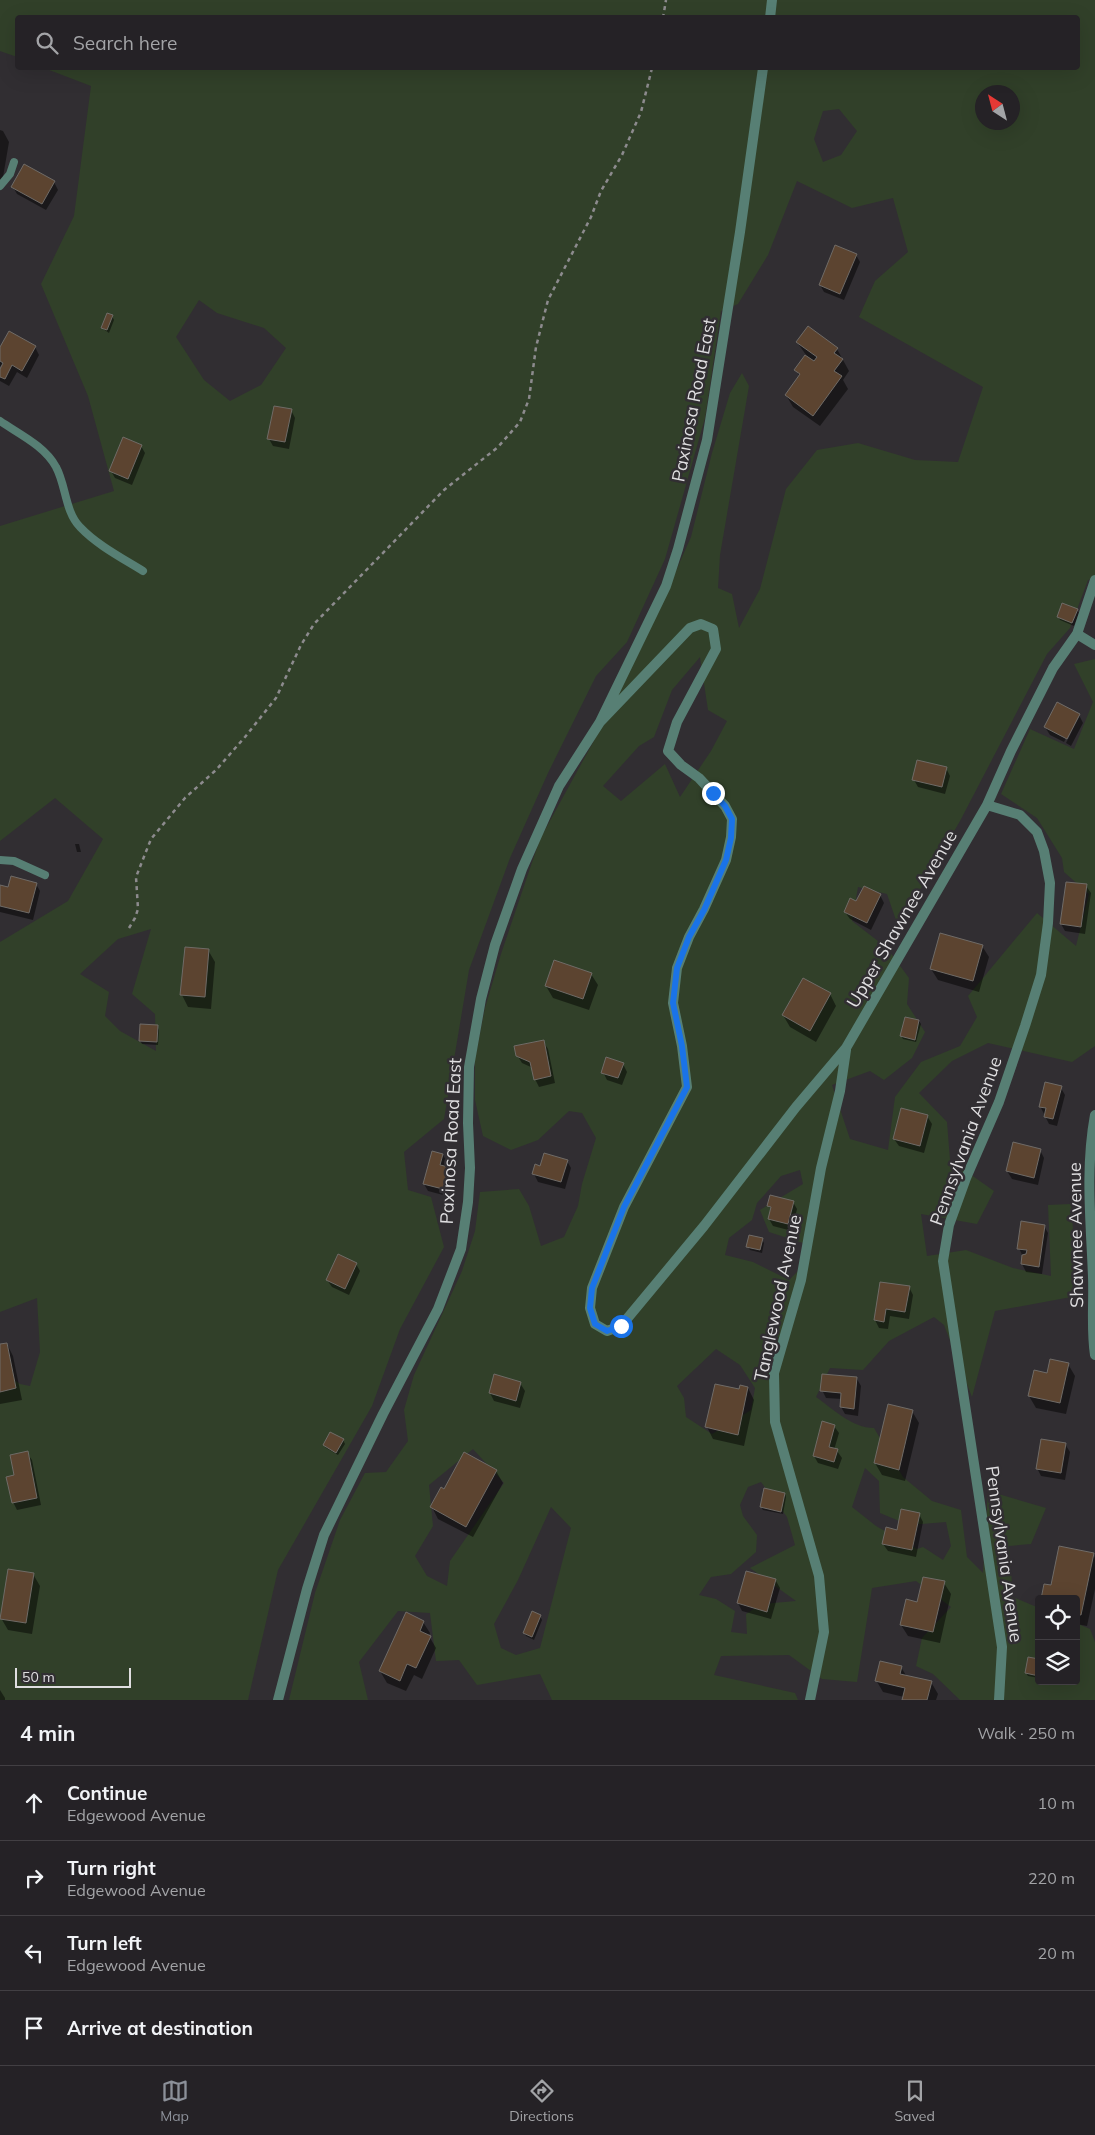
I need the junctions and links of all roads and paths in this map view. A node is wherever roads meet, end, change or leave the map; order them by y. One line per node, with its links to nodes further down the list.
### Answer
1 (666, 0): 3 (path)
2 (772, 0): 4 (street)
3 (664, 15)
4 (770, 15)
5 (652, 70): 18 (path)
6 (763, 70): 14 (street, Paxinosa Road East)
7 (14, 162): 8 (lane)
8 (0, 186)
9 (0, 421): 10 (lane)
10 (143, 571)
11 (1095, 580): 12 (street, Upper Shawnee Avenue)
12 (1078, 634): 13 (street); 15 (street, Upper Shawnee Avenue)
13 (1095, 645)
14 (600, 722): 21 (street, Paxinosa Road East); 24 (street, Paxinosa Road East)
15 (987, 805): 19 (street, Upper Shawnee Avenue); 26 (street, Pennsylvania Avenue)
16 (0, 860): 17 (lane)
17 (45, 875)
18 (129, 928)
19 (846, 1048): 21 (street, Upper Shawnee Avenue); 25 (street, Tanglewood Avenue)
20 (1095, 1115): 22 (street, Shawnee Avenue)
21 (724, 1200)
22 (1094, 1276): 23 (street, Shawnee Avenue)
23 (1095, 1355)
24 (278, 1700)
25 (810, 1700)
26 (999, 1700)

